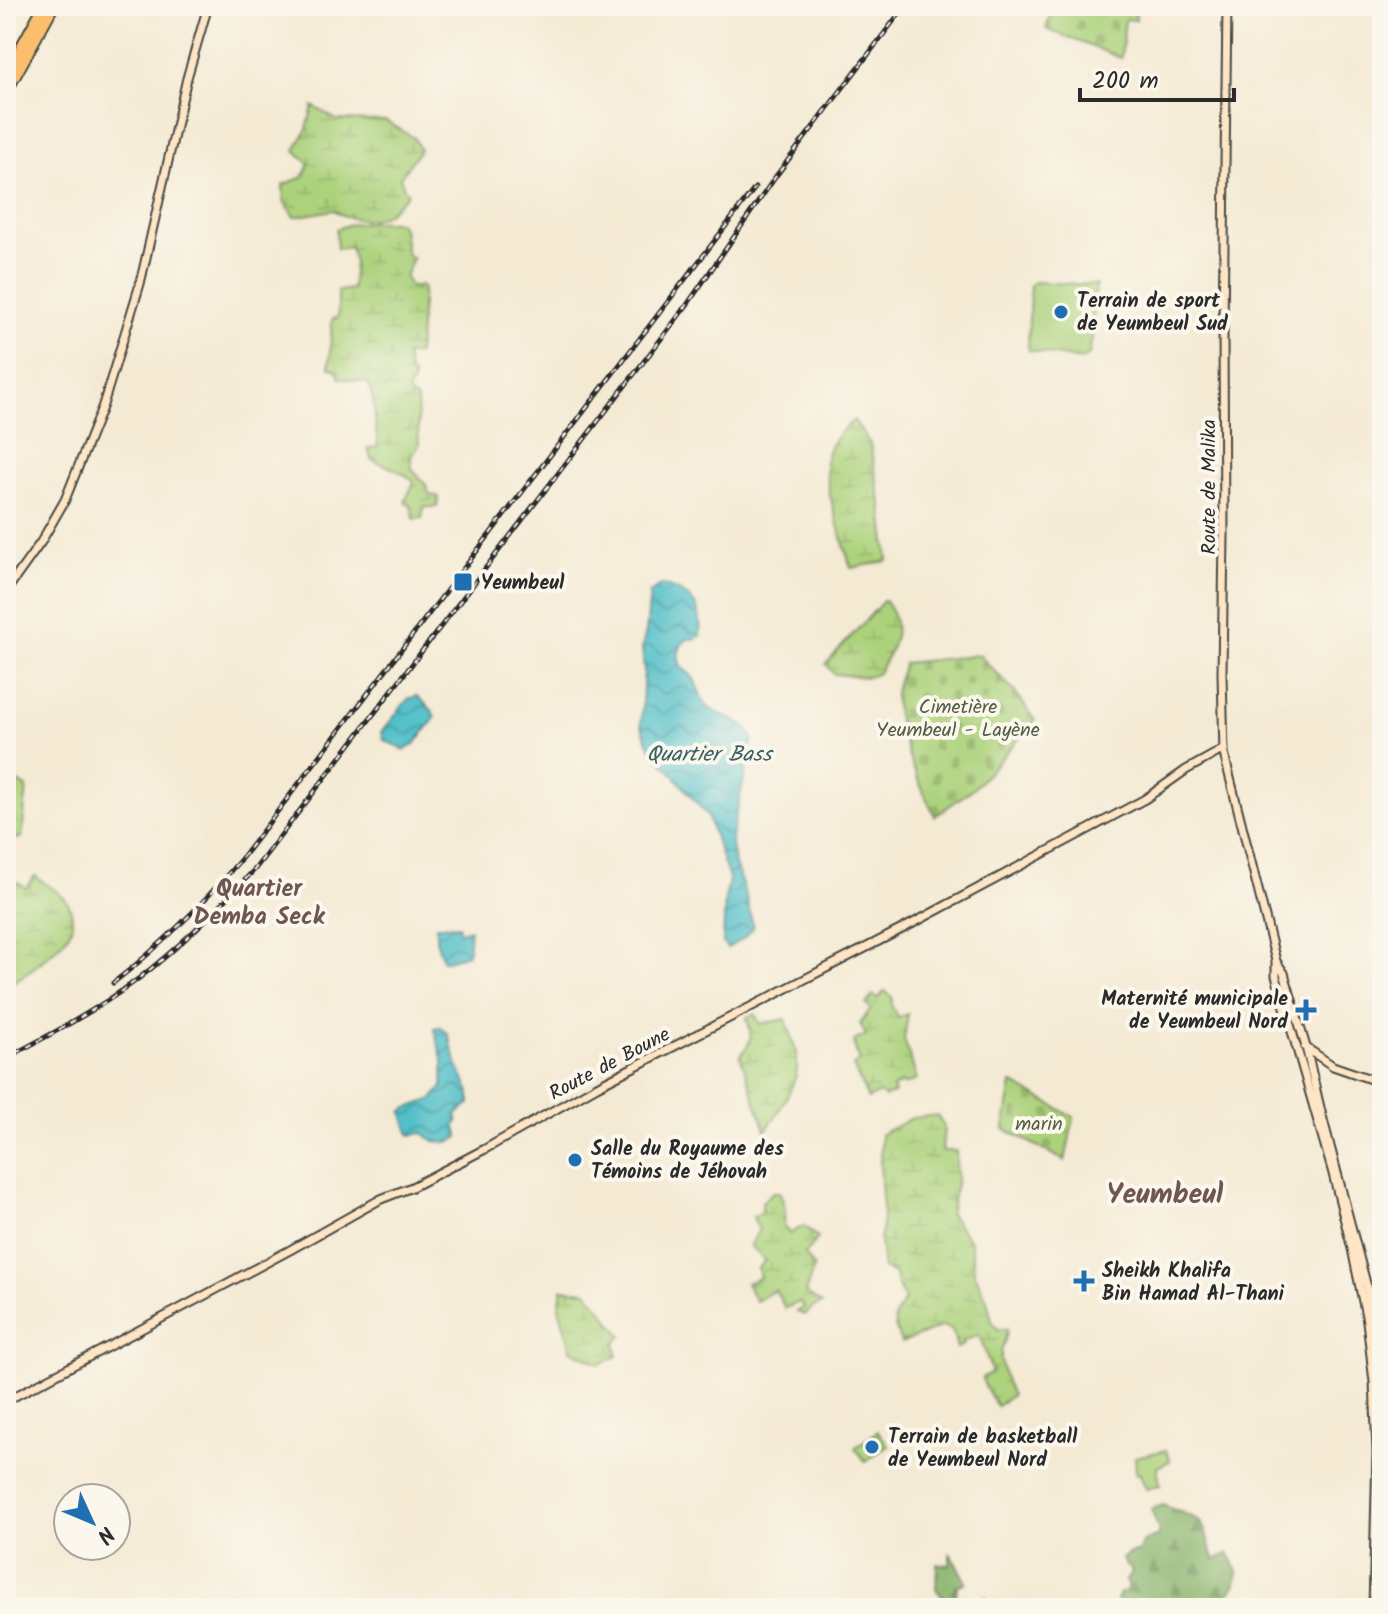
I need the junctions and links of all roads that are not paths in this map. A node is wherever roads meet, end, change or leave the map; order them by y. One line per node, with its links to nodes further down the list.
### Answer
1 (44, 6): 5 (highway)
2 (53, 6): 6 (highway)
3 (208, 6): 7 (main road)
4 (1227, 6): 8 (main road, Route de Malika)
5 (6, 75)
6 (6, 92)
7 (6, 591)
8 (1224, 749): 9 (main road, Route de Malika); 13 (main road, Route de Boune)
9 (1276, 961): 10 (main road, Route de Malika); 11 (main road, Route de Malika)
10 (1296, 1043): 11 (main road); 16 (main road, Route de Malika)
11 (1306, 1047): 12 (main road); 14 (main road, Route de Malika)
12 (1382, 1083)
13 (6, 1401)
14 (1382, 1444)
15 (1382, 1494): 16 (main road, Route de Malika)
16 (1376, 1608)

